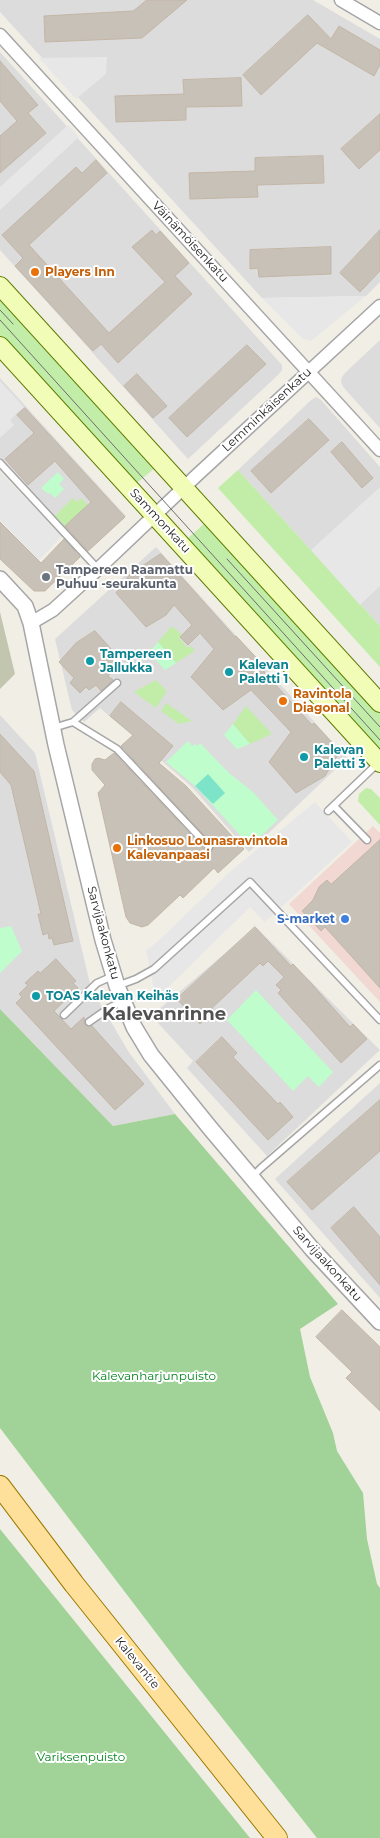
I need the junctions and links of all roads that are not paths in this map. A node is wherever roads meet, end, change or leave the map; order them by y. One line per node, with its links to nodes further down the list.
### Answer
1 (341, 0): 2 (street)
2 (380, 23)
3 (0, 35): 7 (street, Väinämöisenkatu)
4 (0, 286): 10 (main road)
5 (380, 306): 7 (street, Lemminkäisenkatu)
6 (0, 346): 11 (main road, Sammonkatu)
7 (309, 371): 8 (street, Väinämöisenkatu); 10 (street, Lemminkäisenkatu)
8 (380, 450)
9 (0, 463): 12 (lane)
10 (183, 488): 11 (street, Lemminkäisenkatu); 16 (main road)
11 (156, 516): 12 (street); 19 (main road, Sammonkatu)
12 (98, 569): 14 (street)
13 (0, 578): 14 (street, Sarvijaakonkatu)
14 (32, 622): 18 (street, Sarvijaakonkatu)
15 (117, 683): 17 (lane)
16 (380, 703)
17 (73, 722): 18 (lane); 23 (lane)
18 (53, 728): 24 (street, Sarvijaakonkatu)
19 (380, 763): 20 (lane)
20 (334, 806): 21 (lane); 22 (lane)
21 (328, 811)
22 (367, 840)
23 (210, 847)
24 (116, 981): 25 (street, Sarvijaakonkatu); 26 (lane); 27 (lane)
25 (123, 1001): 28 (lane); 30 (street, Sarvijaakonkatu)
26 (64, 1015)
27 (380, 1020)
28 (89, 1022)
29 (380, 1065): 30 (lane)
30 (252, 1178): 31 (street, Sarvijaakonkatu)
31 (380, 1322)
32 (0, 1486): 33 (main road, Kalevantie)
33 (277, 1838)

